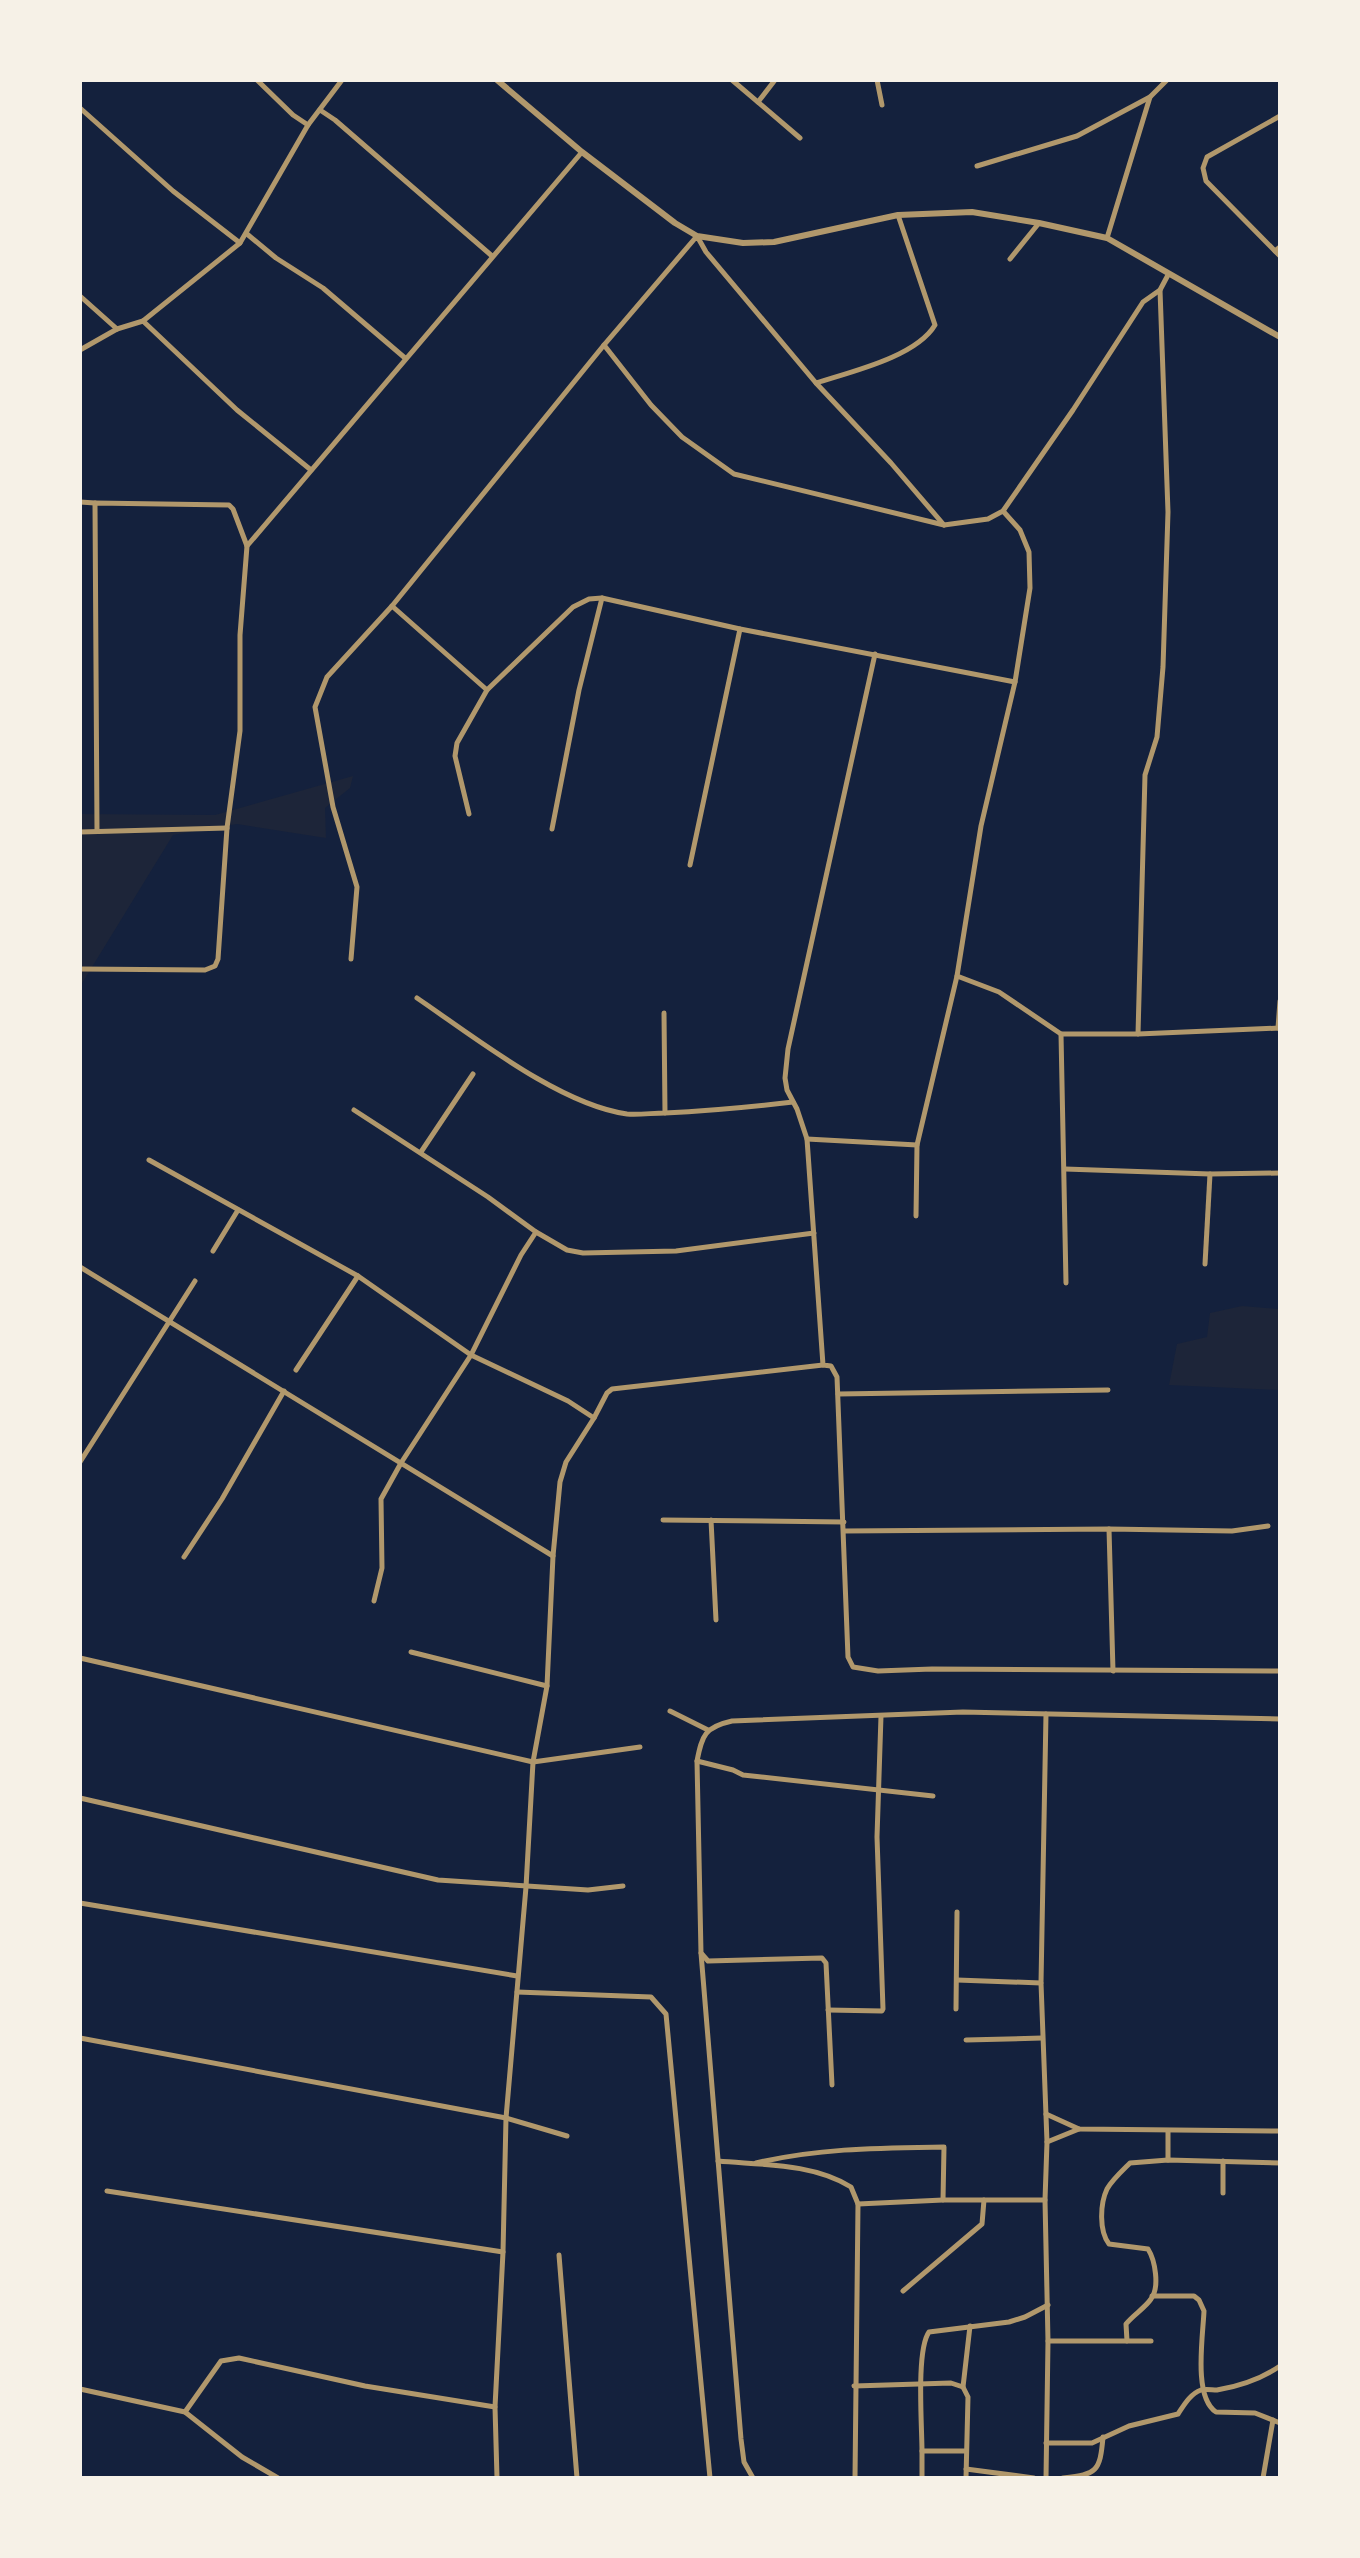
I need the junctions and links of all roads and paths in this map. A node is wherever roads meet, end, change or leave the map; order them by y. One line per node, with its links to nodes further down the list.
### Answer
1 (257, 80): 15 (street)
2 (342, 80): 13 (street)
3 (497, 80): 8 (street)
4 (732, 80): 10 (street)
5 (775, 80): 10 (street)
6 (877, 80): 11 (street)
7 (1167, 80): 9 (street)
8 (506, 83): 17 (street)
9 (1150, 97): 18 (street); 23 (street)
10 (758, 102): 16 (street)
11 (882, 105)
12 (80, 108): 24 (street)
13 (320, 110): 15 (street); 26 (street)
14 (1279, 116): 25 (street)
15 (308, 125): 21 (street)
16 (800, 138)
17 (582, 152): 22 (street); 26 (street)
18 (977, 166)
19 (898, 215): 20 (street); 22 (street); 37 (street)
20 (1039, 223): 23 (street); 27 (street)
21 (247, 234): 24 (street); 36 (street)
22 (697, 236): 34 (street); 37 (street)
23 (1107, 238): 28 (street)
24 (240, 243): 31 (street)
25 (1278, 251)
26 (492, 256): 36 (street)
27 (1010, 258)
28 (1168, 275): 29 (street); 33 (street)
29 (1160, 290): 41 (street); 64 (street)
30 (80, 296): 32 (street)
31 (143, 321): 32 (street); 38 (street)
32 (117, 329): 35 (street)
33 (1279, 337)
34 (604, 345): 42 (street); 45 (street)
35 (80, 350)
36 (405, 358): 38 (street)
37 (816, 383): 42 (street)
38 (311, 470): 43 (street)
39 (80, 502): 40 (street)
40 (95, 503): 43 (street); 53 (street)
41 (1003, 511): 42 (street); 48 (street)
42 (944, 525)
43 (247, 547): 51 (street)
44 (602, 598): 46 (street); 49 (street); 52 (street)
45 (392, 606): 49 (street); 56 (street)
46 (740, 629): 47 (street); 55 (street)
47 (875, 654): 48 (street); 66 (street)
48 (1015, 682): 58 (street)
49 (487, 690): 50 (street)
50 (469, 814)
51 (228, 828): 53 (street); 57 (street)
52 (552, 829)
53 (97, 831): 54 (street)
54 (80, 832)
55 (690, 866)
56 (351, 959)
57 (80, 969)
58 (957, 976): 63 (street); 70 (street)
59 (417, 998): 68 (street)
60 (1279, 1001): 62 (street)
61 (664, 1013): 68 (street)
62 (1279, 1028): 64 (street)
63 (1061, 1034): 64 (street); 73 (street)
64 (1138, 1034)
65 (474, 1074): 71 (street)
66 (793, 1102): 68 (street); 69 (street)
67 (354, 1110): 71 (street)
68 (665, 1112)
69 (807, 1139): 70 (street); 79 (street)
70 (918, 1145): 77 (street)
71 (421, 1152): 78 (street)
72 (149, 1160): 76 (street)
73 (1065, 1169): 75 (street); 85 (street)
74 (1279, 1173): 75 (street)
75 (1210, 1174): 81 (street)
76 (239, 1210): 80 (street); 83 (street)
77 (916, 1216)
78 (536, 1232): 79 (street); 87 (street)
79 (814, 1233): 88 (street)
80 (213, 1251)
81 (1205, 1264)
82 (80, 1267): 86 (street)
83 (358, 1276): 87 (street); 89 (street)
84 (195, 1281): 86 (street)
85 (1066, 1283)
86 (167, 1322): 91 (street); 94 (street)
87 (471, 1355): 93 (street); 95 (street)
88 (823, 1365): 92 (street); 93 (street)
89 (296, 1370)
90 (1108, 1390): 92 (street)
91 (284, 1391): 95 (street); 103 (street)
92 (838, 1394): 98 (street)
93 (594, 1418): 102 (street)
94 (80, 1462)
95 (401, 1463): 102 (street); 104 (street)
96 (663, 1520): 97 (street)
97 (711, 1520): 98 (street); 105 (street)
98 (844, 1521): 101 (street)
99 (1268, 1526): 100 (street)
100 (1109, 1529): 101 (street); 108 (street)
101 (844, 1531): 108 (street)
102 (553, 1556): 110 (street)
103 (184, 1557)
104 (374, 1601)
105 (716, 1620)
106 (411, 1652): 110 (street)
107 (80, 1658): 118 (street)
108 (1114, 1671): 109 (street)
109 (1279, 1671)
110 (547, 1686): 118 (street)
111 (670, 1711): 115 (street)
112 (1046, 1714): 113 (street); 114 (street); 129 (street)
113 (881, 1716): 115 (street); 119 (street)
114 (1279, 1719)
115 (708, 1730): 117 (street)
116 (640, 1747): 118 (street)
117 (697, 1761): 119 (street); 126 (street)
118 (533, 1762): 123 (street)
119 (877, 1789): 120 (street); 132 (street)
120 (933, 1796)
121 (80, 1798): 123 (street)
122 (623, 1886): 123 (street)
123 (526, 1887): 127 (street)
124 (80, 1903): 127 (street)
125 (957, 1912): 128 (street)
126 (701, 1954): 132 (street); 145 (street)
127 (517, 1976): 130 (street)
128 (957, 1980): 129 (street); 131 (street)
129 (1041, 1983): 134 (street)
130 (517, 1992): 138 (street); 181 (street)
131 (956, 2009)
132 (828, 2010): 136 (street)
133 (80, 2038): 138 (street)
134 (1041, 2038): 135 (street); 137 (street)
135 (966, 2040)
136 (832, 2085)
137 (1046, 2114): 139 (street); 143 (street)
138 (506, 2118): 142 (street); 155 (street)
139 (1079, 2129): 140 (street); 143 (street)
140 (1168, 2131): 141 (street); 144 (street)
141 (1279, 2131)
142 (567, 2136)
143 (1047, 2141): 153 (street)
144 (1168, 2160): 146 (street); 158 (street)
145 (718, 2161): 148 (street); 182 (street)
146 (1223, 2161): 147 (street); 150 (street)
147 (1279, 2163)
148 (751, 2164): 151 (street); 154 (street)
149 (107, 2191): 155 (street)
150 (1223, 2193)
151 (943, 2200): 152 (street); 154 (street)
152 (984, 2200): 153 (street); 157 (street)
153 (1045, 2200): 159 (street)
154 (858, 2203): 166 (street)
155 (503, 2252): 170 (street)
156 (559, 2255): 180 (street)
157 (903, 2291)
158 (1152, 2296): 162 (street); 169 (street)
159 (1048, 2305): 160 (street); 161 (street)
160 (970, 2326): 165 (street); 167 (street)
161 (1048, 2341): 162 (street); 174 (street)
162 (1127, 2341): 163 (street)
163 (1151, 2342)
164 (1279, 2366): 169 (street)
165 (921, 2385): 166 (street); 167 (street); 175 (street)
166 (854, 2386): 183 (street)
167 (963, 2387): 176 (street)
168 (80, 2389): 171 (street)
169 (1202, 2390): 172 (street); 173 (street)
170 (495, 2407): 171 (street); 179 (street)
171 (185, 2412): 178 (street)
172 (1276, 2422): 189 (street)
173 (1103, 2437): 174 (street); 188 (street)
174 (1046, 2443): 187 (street)
175 (922, 2451): 176 (street); 184 (street)
176 (966, 2451): 177 (street)
177 (966, 2469): 185 (street); 186 (street)
178 (278, 2477)
179 (497, 2477)
180 (577, 2477)
181 (710, 2477)
182 (753, 2477)
183 (855, 2477)
184 (922, 2477)
185 (967, 2477)
186 (1034, 2477)
187 (1046, 2477)
188 (1063, 2477)
189 (1263, 2477)

